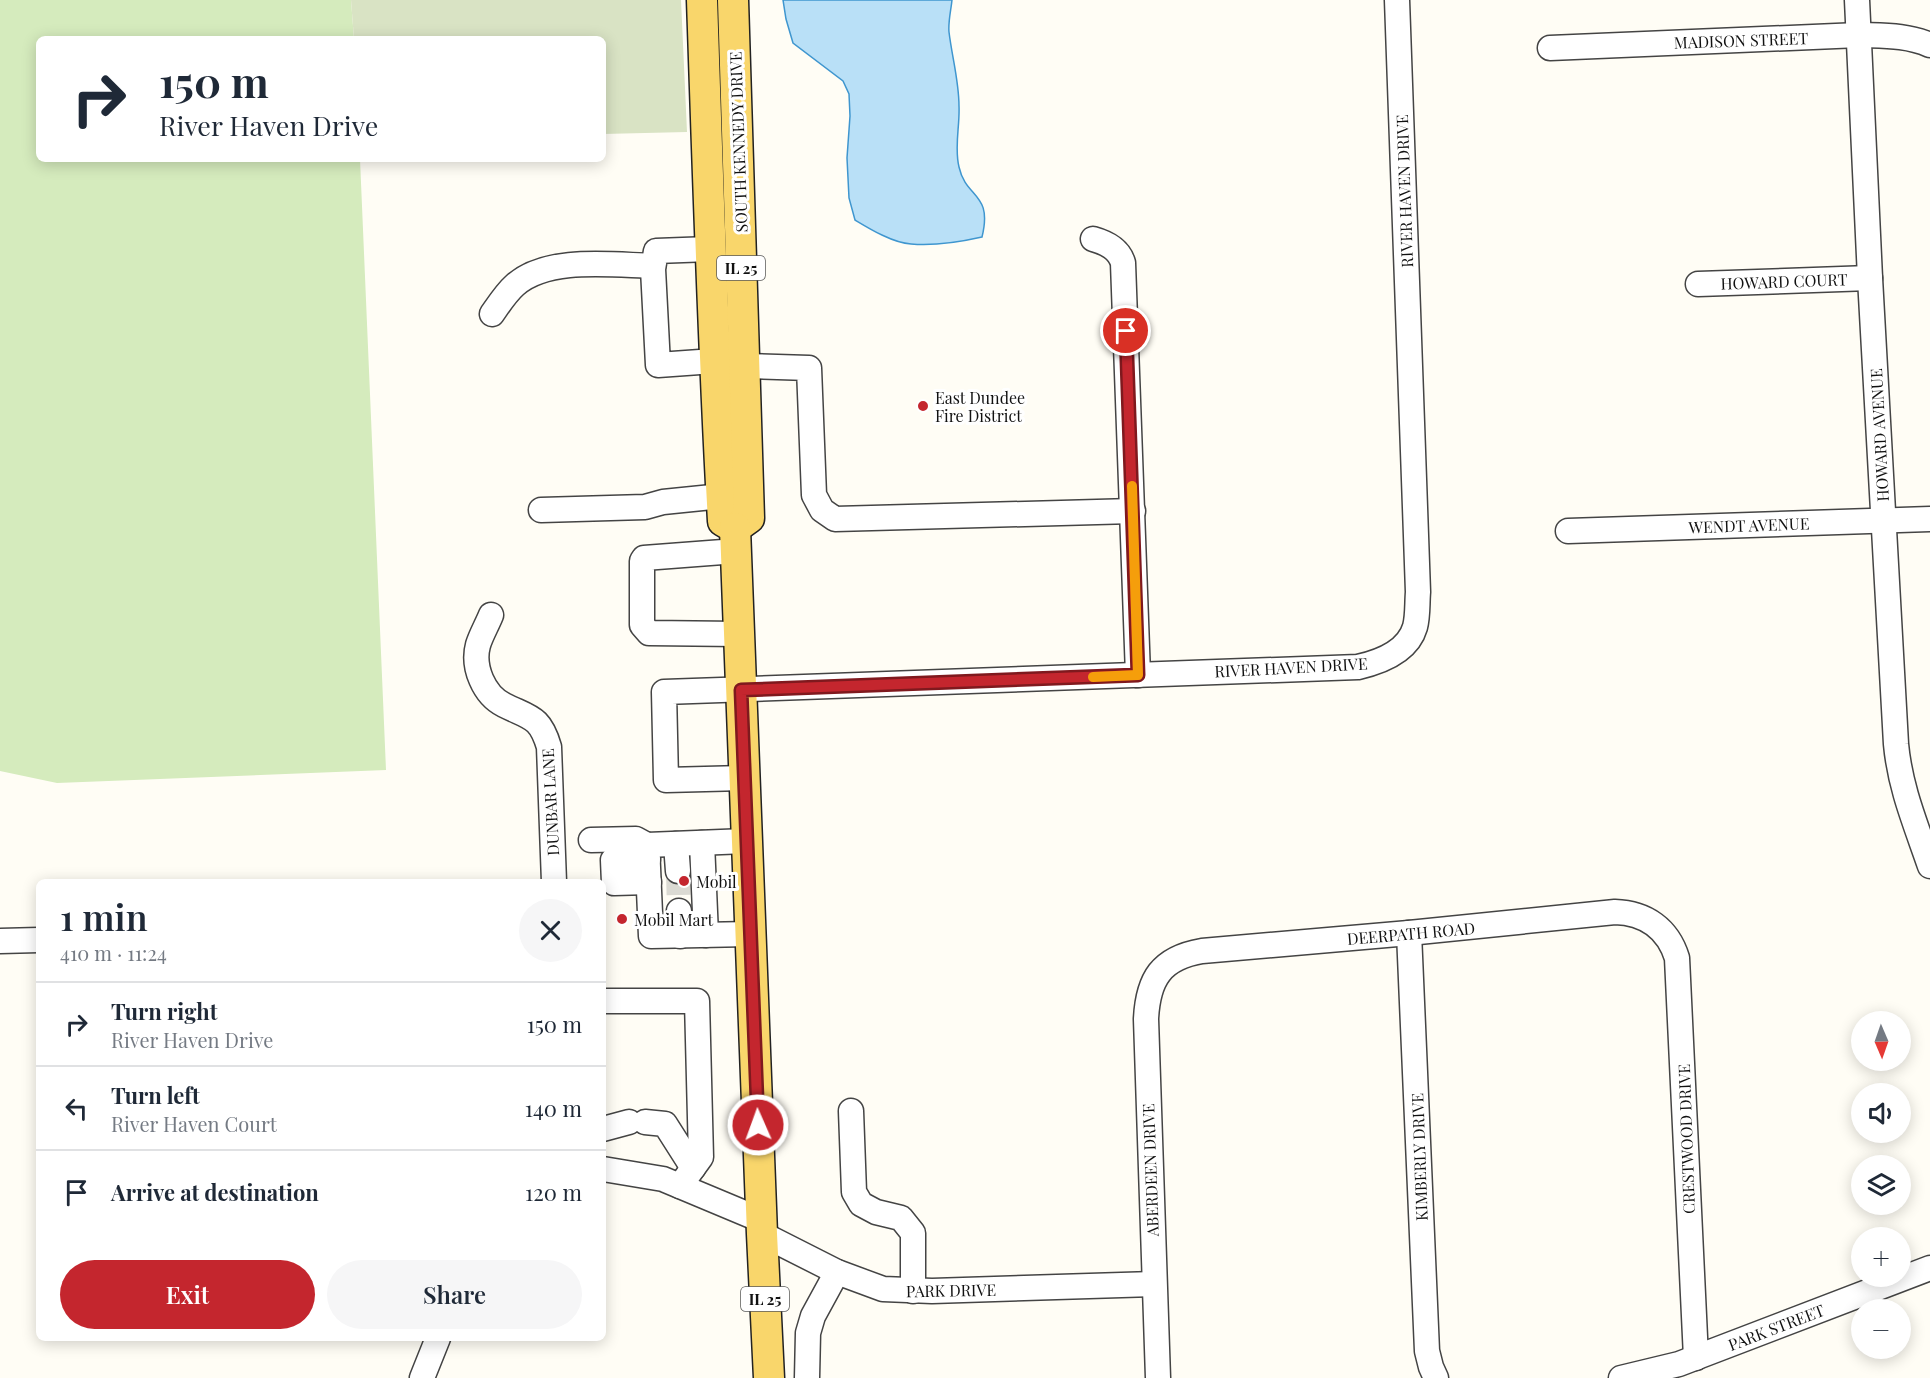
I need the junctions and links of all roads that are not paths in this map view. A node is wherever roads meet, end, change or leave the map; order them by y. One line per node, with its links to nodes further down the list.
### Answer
1 (702, 0): 9 (main road, SOUTH KENNEDY DRIVE / IL 25)
2 (733, 0): 15 (main road, SOUTH KENNEDY DRIVE / IL 25)
3 (1397, 0): 25 (street, RIVER HAVEN DRIVE)
4 (1857, 0): 5 (street, HOWARD AVENUE)
5 (1859, 35): 6 (street, MADISON STREET); 7 (street, MADISON STREET); 11 (street, HOWARD AVENUE)
6 (1930, 45)
7 (1550, 48)
8 (1093, 239): 18 (street)
9 (710, 249): 10 (street); 14 (main road, SOUTH KENNEDY DRIVE / IL 25)
10 (653, 266): 13 (street); 14 (street)
11 (1870, 278): 12 (street, HOWARD COURT); 20 (street, HOWARD AVENUE)
12 (1698, 284)
13 (492, 314)
14 (714, 361): 16 (main road, SOUTH KENNEDY DRIVE / IL 25)
15 (745, 366): 18 (street); 22 (main road, SOUTH KENNEDY DRIVE / IL 25)
16 (722, 496): 17 (street); 22 (main road, SOUTH KENNEDY DRIVE / IL 25)
17 (541, 510)
18 (1132, 510): 25 (street)
19 (1930, 519): 20 (street, WENDT AVENUE)
20 (1884, 520): 21 (street, WENDT AVENUE); 33 (street, HOWARD AVENUE)
21 (1568, 531)
22 (735, 539): 24 (main road, SOUTH KENNEDY DRIVE / IL 25); 24 (street)
23 (491, 615): 35 (street, DUNBAR LANE)
24 (739, 634): 26 (main road, SOUTH KENNEDY DRIVE / IL 25)
25 (1138, 675): 26 (street, RIVER HAVEN DRIVE)
26 (741, 690): 27 (main road, SOUTH KENNEDY DRIVE / IL 25); 27 (street, RIVER HAVEN DRIVE)
27 (744, 778): 29 (main road, SOUTH KENNEDY DRIVE / IL 25)
28 (591, 840): 32 (street)
29 (746, 841): 30 (street); 39 (main road, SOUTH KENNEDY DRIVE / IL 25)
30 (702, 843): 31 (street); 40 (street)
31 (676, 844): 32 (street); 34 (street)
32 (648, 862): 41 (street)
33 (1930, 866)
34 (678, 871)
35 (554, 879)
36 (679, 911): 41 (street)
37 (1658, 927): 38 (street, DEERPATH ROAD); 56 (street, CRESTWOOD DRIVE)
38 (1409, 933): 44 (street, DEERPATH ROAD); 61 (street, KIMBERLY DRIVE)
39 (750, 934): 40 (street); 50 (main road, SOUTH KENNEDY DRIVE / IL 25)
40 (706, 935): 41 (street)
41 (680, 936)
42 (36, 940): 43 (street)
43 (0, 941)
44 (1164, 967): 53 (street, ABERDEEN DRIVE)
45 (606, 1001): 49 (street)
46 (851, 1111): 54 (street)
47 (606, 1128): 49 (street)
48 (606, 1163): 49 (street, PARK DRIVE)
49 (691, 1171): 50 (street, PARK DRIVE)
50 (761, 1227): 52 (street, PARK DRIVE); 58 (main road, SOUTH KENNEDY DRIVE / IL 25)
51 (1930, 1268): 56 (street, PARK STREET)
52 (837, 1272): 54 (street, PARK DRIVE); 59 (street)
53 (1154, 1284): 54 (street, PARK DRIVE); 60 (street, ABERDEEN DRIVE)
54 (913, 1291)
55 (437, 1341): 57 (street)
56 (1696, 1358): 62 (street, PARK STREET)
57 (422, 1378)
58 (770, 1378)
59 (807, 1378)
60 (1158, 1378)
61 (1436, 1378)
62 (1621, 1378)

